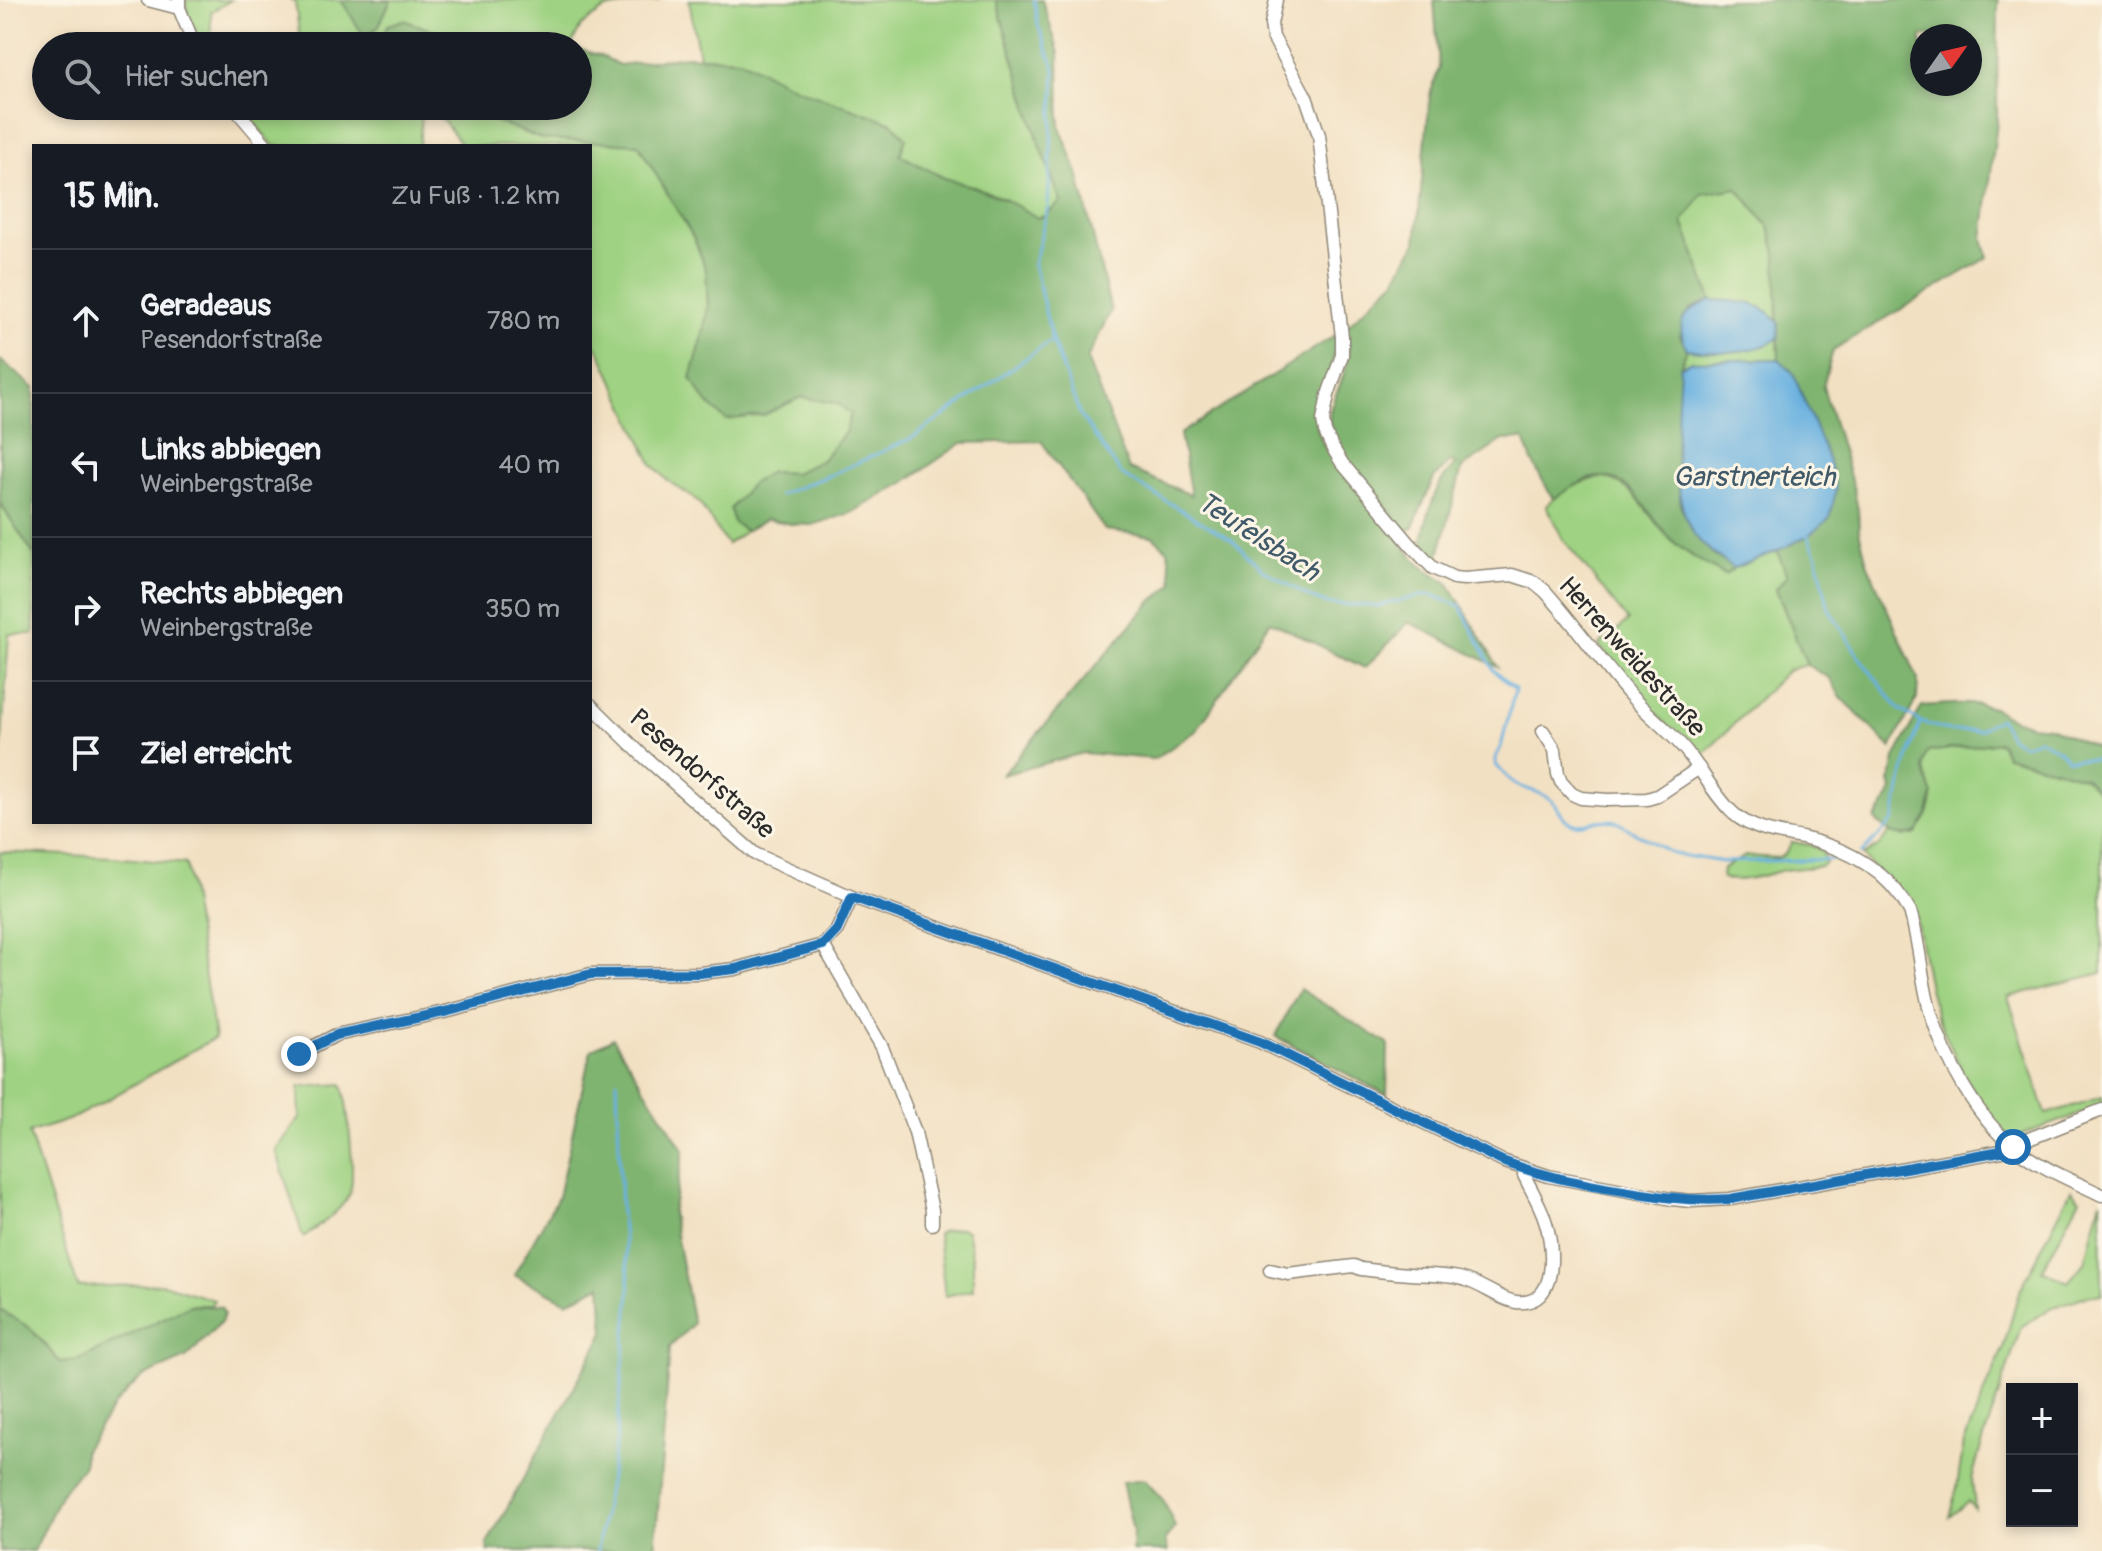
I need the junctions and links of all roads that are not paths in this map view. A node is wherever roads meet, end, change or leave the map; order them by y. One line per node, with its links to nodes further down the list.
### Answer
1 (148, 0): 3 (street)
2 (1276, 0): 9 (street, Herrenweidestraße)
3 (179, 4): 4 (street)
4 (190, 32)
5 (245, 120): 6 (street)
6 (265, 144)
7 (592, 706): 10 (street, Pesendorfstraße)
8 (1543, 731): 9 (street)
9 (1699, 768): 14 (street, Herrenweidestraße)
10 (852, 897): 11 (street); 15 (street, Pesendorfstraße)
11 (823, 945): 12 (street); 17 (street)
12 (299, 1054)
13 (2102, 1110): 14 (street, Pesendorfstraße)
14 (2013, 1147): 15 (street, Pesendorfstraße); 16 (street)
15 (1525, 1170): 18 (street)
16 (2102, 1195)
17 (932, 1224)
18 (1270, 1270)

